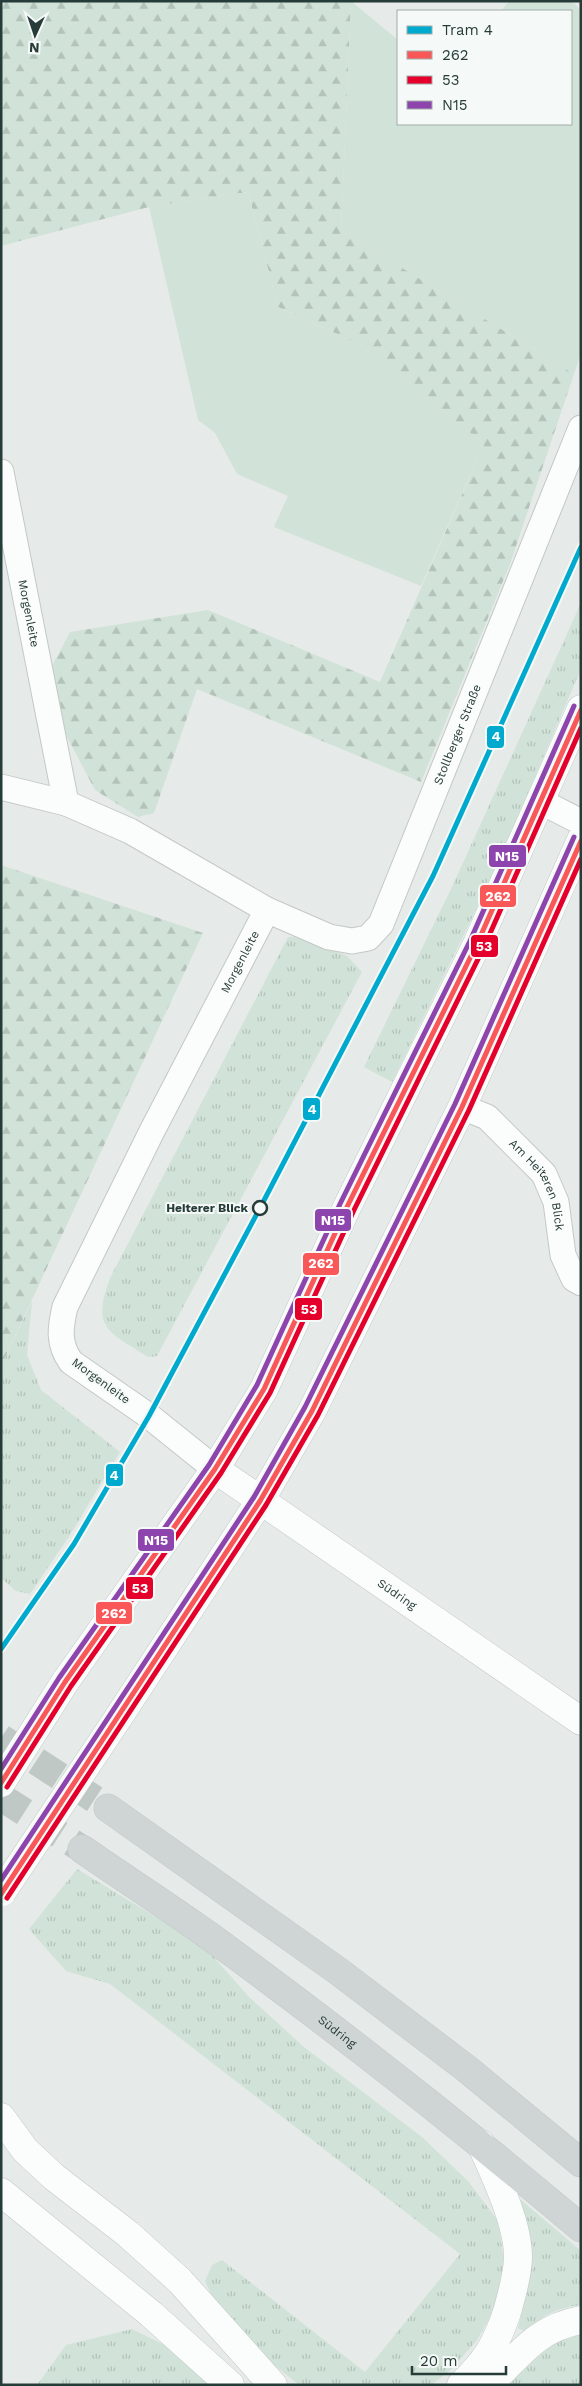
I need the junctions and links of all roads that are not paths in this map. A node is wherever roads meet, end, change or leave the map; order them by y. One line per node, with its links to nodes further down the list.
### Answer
1 (581, 428): 9 (street, Stollberger Straße)
2 (1, 472): 6 (street, Morgenleite)
3 (581, 709): 5 (main road)
4 (1, 787): 6 (street)
5 (540, 801): 7 (street); 12 (main road)
6 (66, 803): 9 (street)
7 (581, 822)
8 (581, 840): 10 (main road)
9 (267, 910): 12 (street, Morgenleite)
10 (462, 1107): 11 (street, Am Heiteren Blick); 13 (main road)
11 (581, 1284)
12 (215, 1469): 13 (main road, Südring); 15 (main road, bridge)
13 (260, 1501): 14 (main road, Südring); 18 (main road, bridge)
14 (581, 1720)
15 (1, 1783)
16 (108, 1808): 21 (main road)
17 (82, 1850): 20 (main road, Südring)
18 (2, 1893)
19 (1, 2117): 26 (main road)
20 (481, 2144): 23 (main road, Südring); 27 (main road)
21 (581, 2163)
22 (1, 2192): 25 (main road)
23 (581, 2228)
24 (581, 2320): 28 (main road)
25 (230, 2385)
26 (273, 2385)
27 (461, 2385)
28 (488, 2385)

